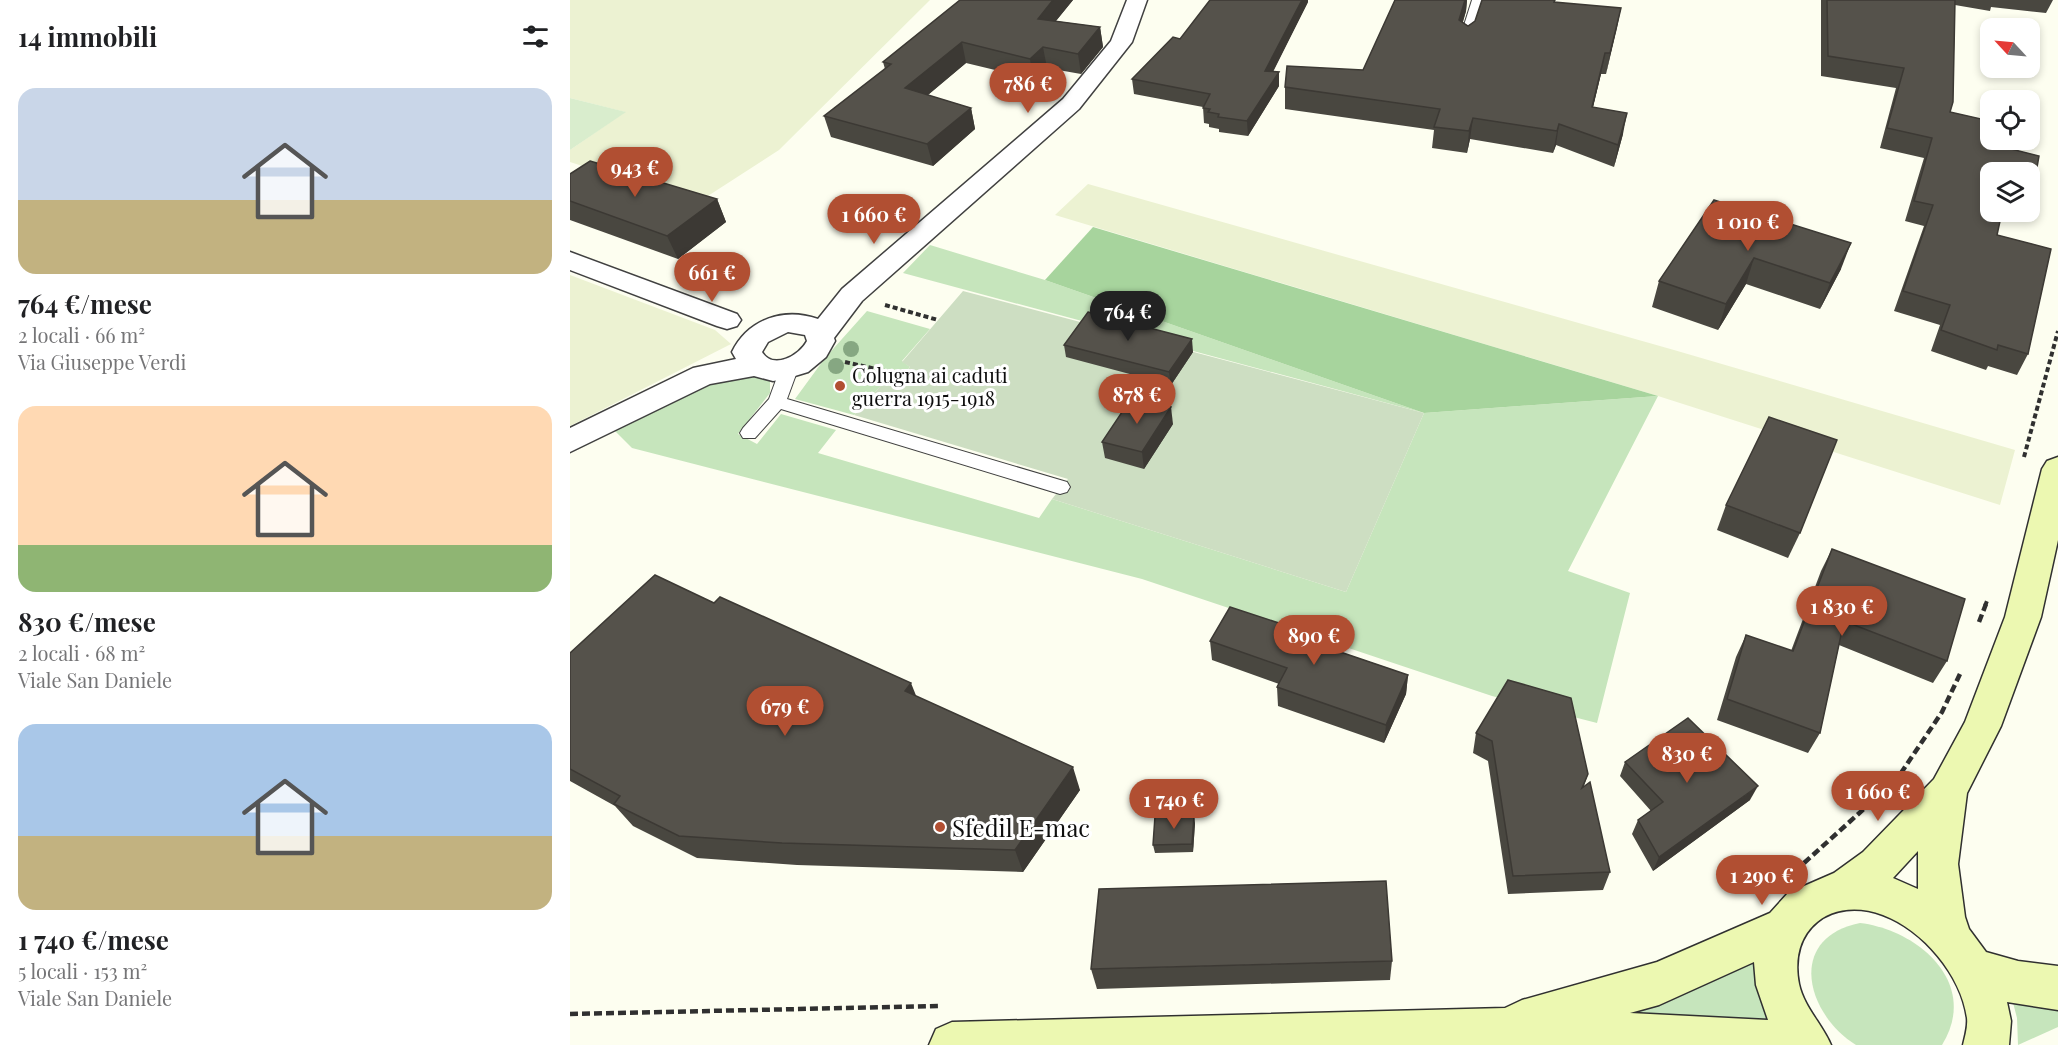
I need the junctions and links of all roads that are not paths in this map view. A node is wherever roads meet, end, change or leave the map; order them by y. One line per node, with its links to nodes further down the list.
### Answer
1 (1137, 0): 6 (street)
2 (1478, 0): 3 (lane)
3 (1465, 41)
4 (570, 260): 5 (street)
5 (727, 320): 6 (street); 7 (street)
6 (803, 335): 7 (street); 8 (street)
7 (752, 355): 8 (street); 11 (street)
8 (789, 369): 9 (lane)
9 (777, 402): 10 (lane); 13 (lane)
10 (749, 433)
11 (570, 441)
12 (2058, 469): 14 (main road)
13 (1060, 487)
14 (1948, 791): 15 (main road); 17 (main road)
15 (1842, 891): 16 (main road); 17 (main road)
16 (1783, 928): 21 (main road); 23 (main road)
17 (1950, 936): 18 (main road)
18 (1976, 971): 19 (main road); 24 (main road)
19 (2058, 988)
20 (946, 1025): 21 (main road)
21 (1494, 1030): 22 (main road)
22 (1776, 1045)
23 (1808, 1045)
24 (1986, 1045)

